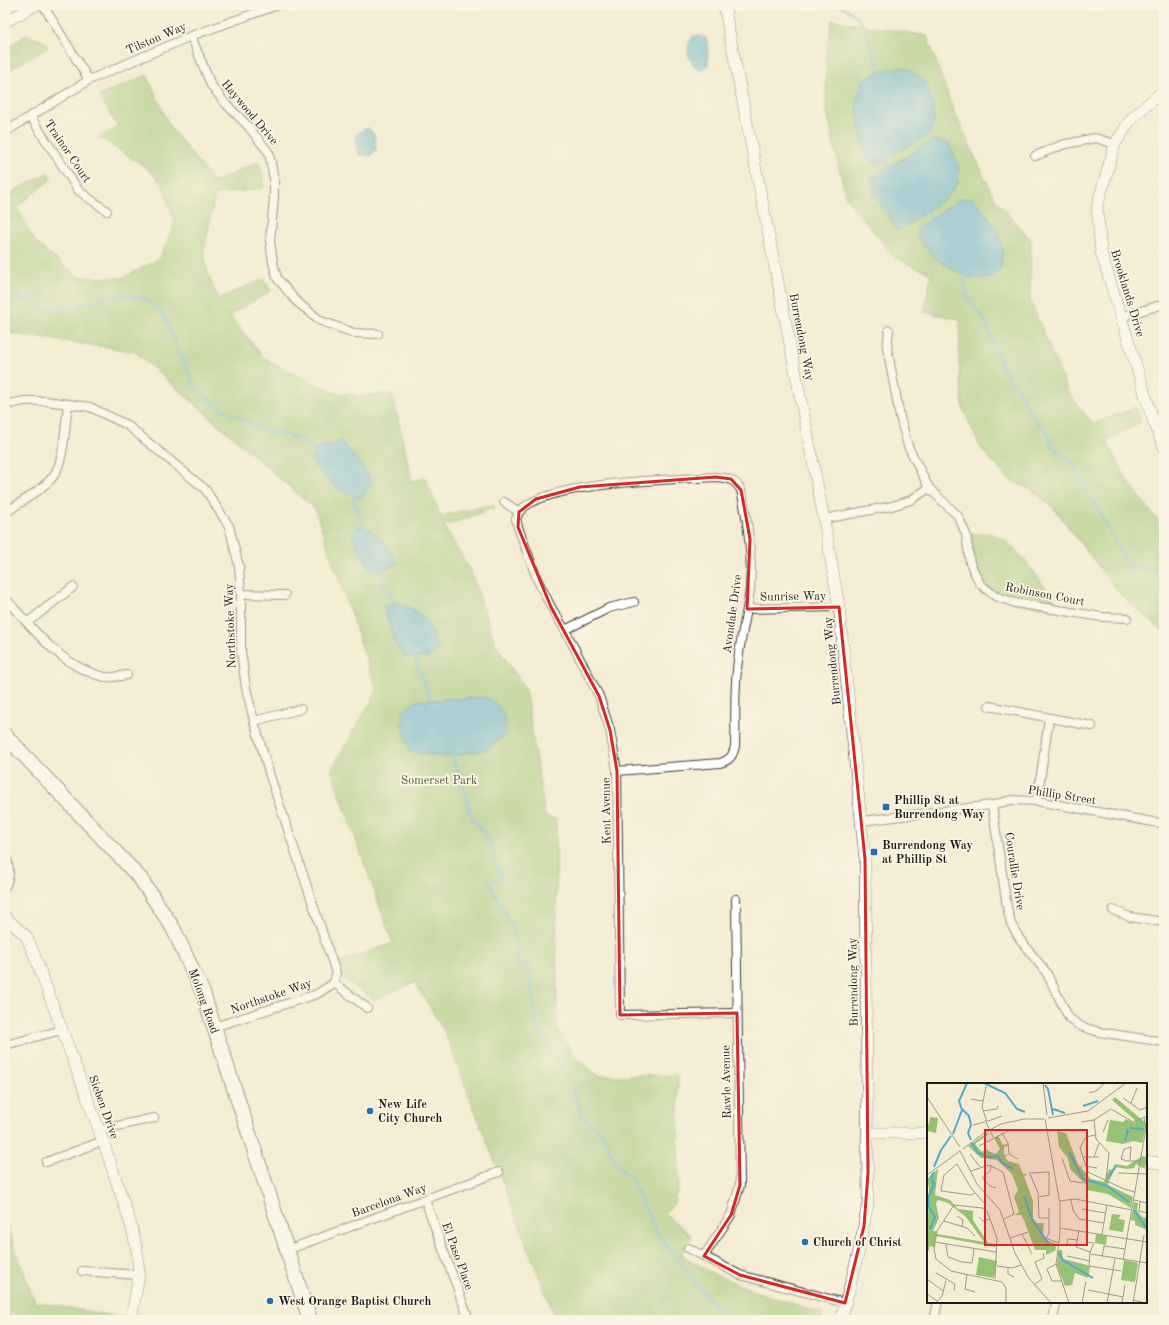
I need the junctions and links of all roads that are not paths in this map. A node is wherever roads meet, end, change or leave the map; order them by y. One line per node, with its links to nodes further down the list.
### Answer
1 (36, 5): 5 (main road)
2 (43, 5): 7 (street)
3 (278, 5): 6 (street, Tilston Way)
4 (724, 5): 26 (main road, Burrendong Way)
5 (5, 22)
6 (191, 36): 7 (street, Tilston Way); 17 (street, Haywood Drive)
7 (89, 80): 9 (street, Tilston Way)
8 (1164, 90): 11 (main road, Brooklands Drive)
9 (30, 116): 10 (street, Tilston Way); 13 (street, Trainor Court)
10 (5, 132)
11 (1114, 144): 12 (street); 15 (main road, Brooklands Drive)
12 (1035, 156)
13 (107, 212)
14 (1164, 304): 15 (street)
15 (1121, 317): 20 (main road, Brooklands Drive)
16 (889, 330): 22 (street, Robinson Court)
17 (378, 334)
18 (68, 404): 19 (street, Northstoke Way); 25 (street); 28 (street, Northstoke Way)
19 (5, 405)
20 (1159, 419): 21 (main road, Brooklands Drive)
21 (1164, 448)
22 (929, 488): 26 (street); 34 (street, Robinson Court)
23 (504, 502): 24 (street)
24 (519, 512): 33 (street, Avondale Drive); 36 (street, Kent Avenue)
25 (5, 513)
26 (824, 519): 32 (main road, Burrendong Way)
27 (73, 587): 35 (street)
28 (241, 594): 29 (street); 41 (street, Northstoke Way)
29 (285, 595)
30 (5, 598): 35 (street)
31 (634, 602): 36 (street)
32 (839, 607): 33 (street, Sunrise Way); 47 (main road, Burrendong Way)
33 (747, 609): 44 (street, Avondale Drive)
34 (1127, 618)
35 (28, 622): 37 (street)
36 (565, 630): 44 (street, Kent Avenue)
37 (127, 675)
38 (988, 706): 40 (street)
39 (301, 709): 41 (street)
40 (1049, 719): 42 (street); 45 (street)
41 (254, 721): 55 (street, Northstoke Way)
42 (1092, 726)
43 (5, 735): 58 (highway, Molong Road)
44 (617, 771): 57 (street, Kent Avenue)
45 (1037, 801): 46 (street, Phillip Street); 48 (street, Phillip Street)
46 (992, 805): 47 (street, Phillip Street); 60 (street, Courallie Drive)
47 (862, 821): 64 (main road, Burrendong Way)
48 (1164, 824)
49 (5, 855): 50 (street)
50 (5, 887)
51 (736, 899): 57 (street, Rawle Avenue)
52 (1113, 910): 54 (street)
53 (5, 917): 59 (main road, Sieben Drive)
54 (1164, 922)
55 (334, 983): 56 (street); 58 (street, Northstoke Way)
56 (367, 1008)
57 (737, 1014): 74 (street, Rawle Avenue)
58 (214, 1027): 73 (highway, Molong Road)
59 (62, 1030): 61 (street); 63 (main road, Sieben Drive)
60 (1164, 1042)
61 (5, 1045)
62 (154, 1118): 63 (street)
63 (98, 1130): 66 (main road, Sieben Drive)
64 (868, 1133): 65 (main road); 77 (main road, Burrendong Way)
65 (927, 1134)
66 (103, 1141): 68 (street); 76 (main road, Sieben Drive)
67 (1147, 1161): 69 (main road)
68 (46, 1162)
69 (1164, 1164)
70 (499, 1172): 71 (street, Barcelona Way)
71 (425, 1200): 73 (street, Barcelona Way); 82 (street, El Paso Place)
72 (688, 1248): 74 (street)
73 (288, 1250): 81 (highway, Molong Road)
74 (704, 1256): 77 (street)
75 (82, 1271): 76 (street)
76 (139, 1275): 80 (main road, Sieben Drive)
77 (845, 1303): 83 (main road, Burrendong Way)
78 (938, 1303): 84 (street)
79 (1056, 1303): 85 (street)
80 (131, 1320)
81 (310, 1320)
82 (469, 1320)
83 (841, 1320)
84 (934, 1320)
85 (1053, 1320)

